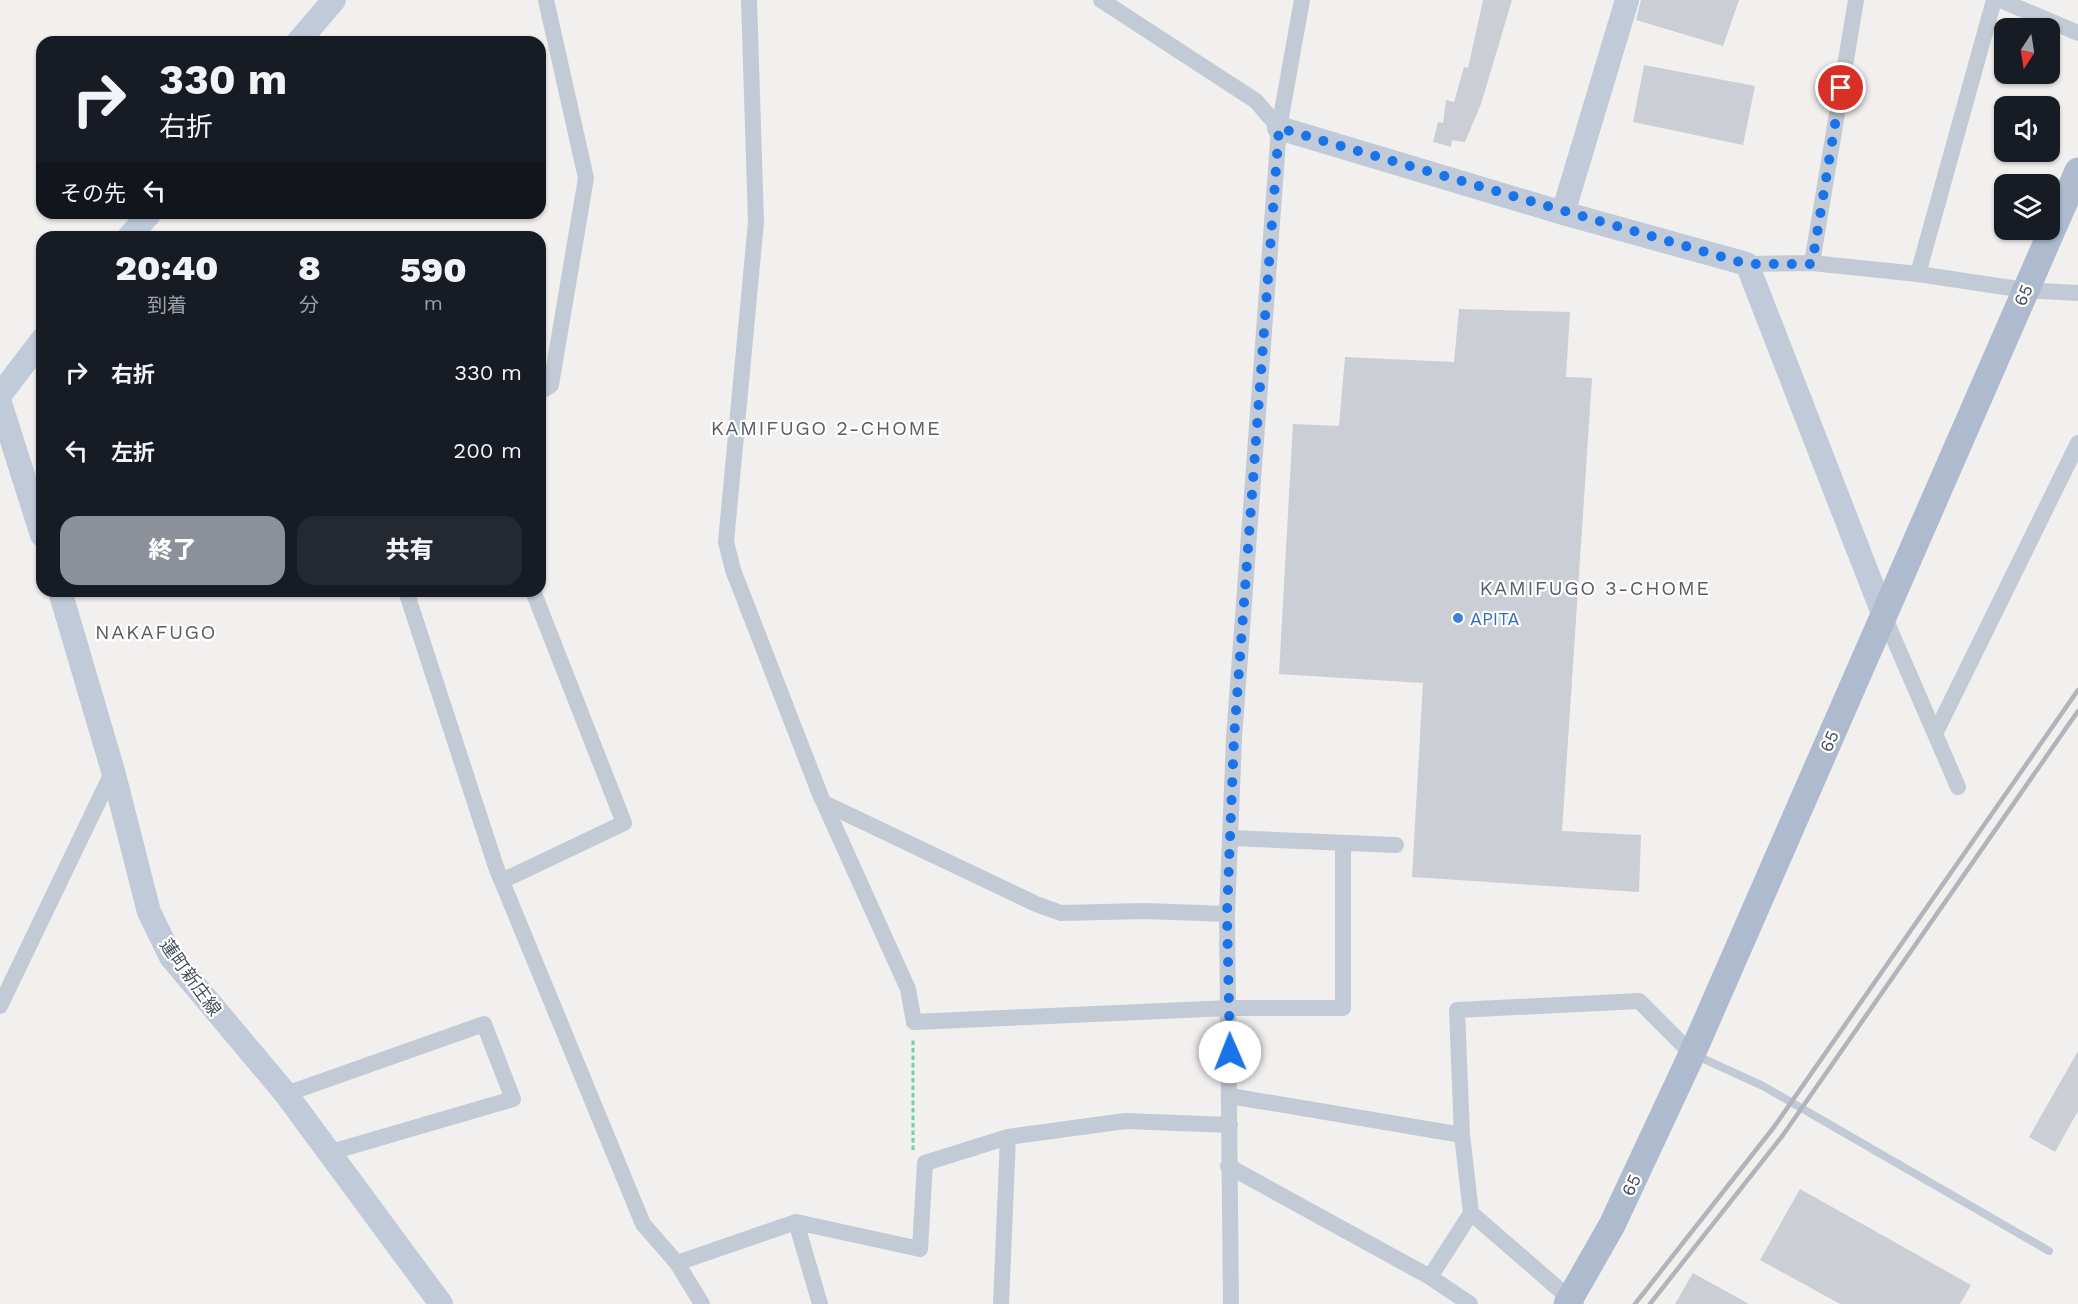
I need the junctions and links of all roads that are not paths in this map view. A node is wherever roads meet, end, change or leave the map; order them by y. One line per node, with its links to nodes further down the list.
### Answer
1 (334, 0): 11 (street)
2 (546, 0): 23 (street)
3 (749, 0): 35 (street)
4 (1101, 0): 12 (street)
5 (1302, 0): 12 (street)
6 (1627, 0): 14 (street)
7 (1856, 0): 18 (street)
8 (1994, 0): 19 (street)
9 (2000, 0): 10 (street)
10 (2078, 33)
11 (303, 36)
12 (1279, 128): 14 (street); 36 (street)
13 (2078, 171): 20 (main road, 65 / 65)
14 (1563, 213): 17 (street)
15 (145, 219): 16 (street)
16 (134, 231)
17 (1747, 264): 18 (street); 31 (street)
18 (1812, 264): 19 (street)
19 (1918, 274): 20 (street)
20 (2025, 290): 21 (street); 31 (main road, 65 / 65)
21 (2078, 293)
22 (36, 348): 24 (street)
23 (546, 388)
24 (0, 395)
25 (0, 403): 27 (street)
26 (2078, 443): 32 (street)
27 (36, 516)
28 (62, 597): 33 (street, 蓮町新庄線)
29 (408, 597): 39 (street)
30 (535, 597): 39 (street)
31 (1884, 616): 32 (street); 43 (main road, 65 / 65)
32 (1935, 734): 34 (street)
33 (113, 771): 41 (street); 44 (street, 蓮町新庄線)
34 (1958, 788)
35 (824, 803): 40 (street); 42 (street)
36 (1230, 838): 37 (street); 40 (street)
37 (1344, 843): 38 (street); 42 (street)
38 (1396, 845)
39 (502, 881): 54 (street)
40 (1227, 914): 42 (street)
41 (0, 1006)
42 (1229, 1008): 45 (street)
43 (1692, 1054): 47 (street); 53 (lane); 56 (main road, 65 / 65)
44 (286, 1094): 49 (street, 蓮町新庄線); 49 (street)
45 (1230, 1096): 46 (street); 47 (street)
46 (1230, 1125): 48 (street); 50 (street)
47 (1462, 1136): 51 (street)
48 (1008, 1137): 52 (street); 60 (street)
49 (328, 1153): 57 (street, 蓮町新庄線)
50 (1228, 1166): 55 (street); 61 (street)
51 (1471, 1213): 55 (street); 56 (street)
52 (796, 1222): 54 (street); 59 (street)
53 (2049, 1251)
54 (677, 1263): 58 (street)
55 (1430, 1277): 62 (street)
56 (1570, 1303)
57 (441, 1304)
58 (702, 1304)
59 (820, 1304)
60 (1001, 1304)
61 (1231, 1304)
62 (1470, 1304)

